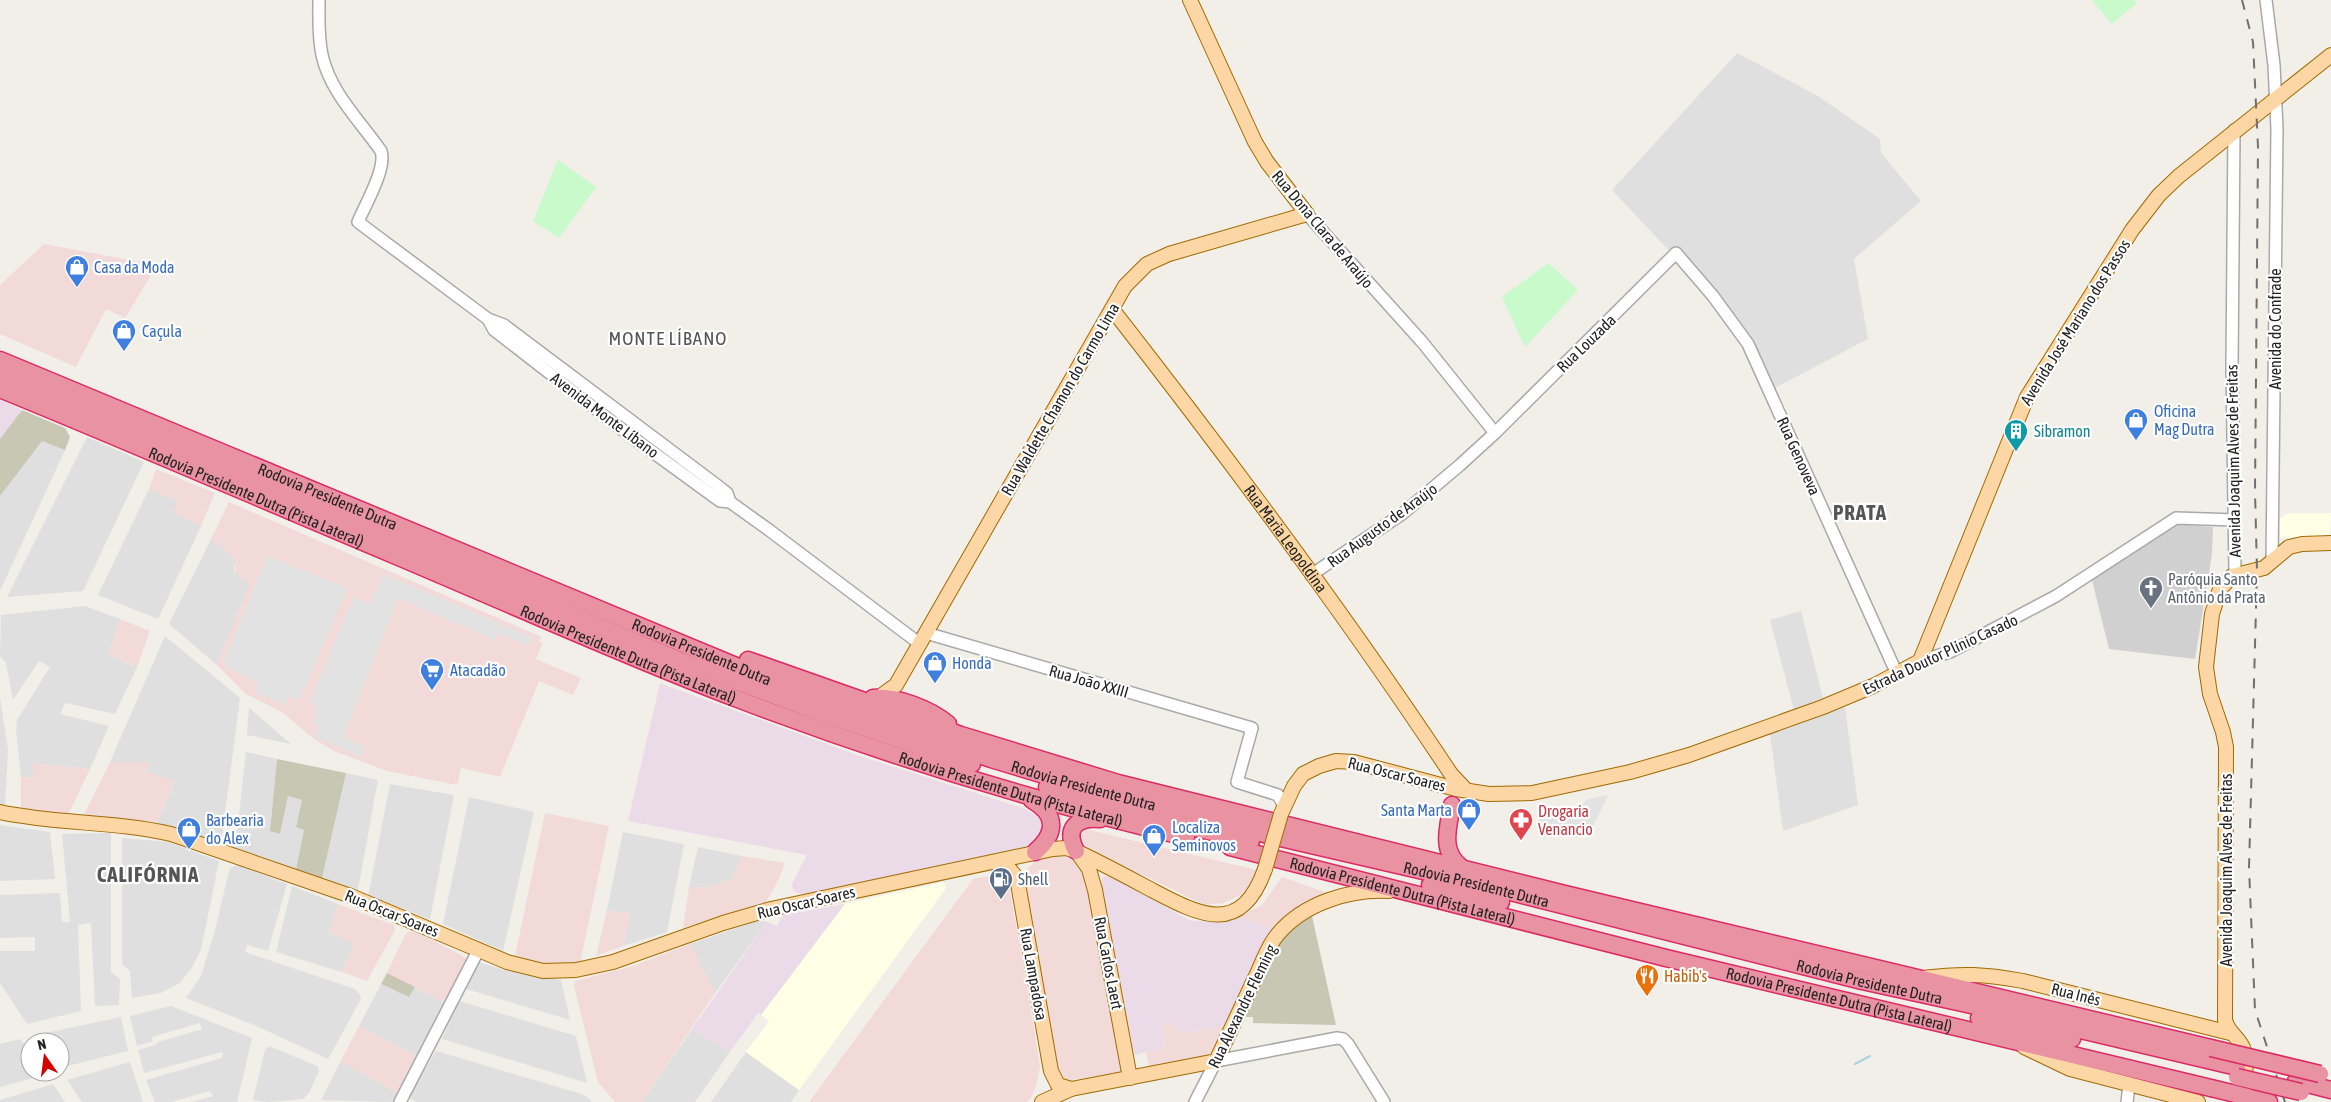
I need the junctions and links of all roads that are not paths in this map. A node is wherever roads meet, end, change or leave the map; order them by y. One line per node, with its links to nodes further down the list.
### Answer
1 (319, 0): 20 (street, Avenida Monte Líbano)
2 (1190, 0): 7 (main road, Rua Dona Clara de Araújo)
3 (2266, 0): 5 (street, Avenida do Confrade)
4 (2331, 54): 5 (main road, Avenida José Mariano dos Passos)
5 (2276, 96): 6 (main road, Avenida José Mariano dos Passos); 16 (street, Avenida do Confrade)
6 (2234, 130): 14 (street, Avenida Joaquim Alves de Freitas); 21 (main road, Avenida José Mariano dos Passos)
7 (1307, 214): 9 (main road, Rua Waldette Chamon do Carmo Lima); 13 (street, Rua Dona Clara de Araújo)
8 (1676, 253): 13 (street, Rua Louzada); 22 (street, Rua Genoveva)
9 (1112, 309): 17 (main road, Rua Maria Leopoldina); 20 (main road, Rua Waldette Chamon do Carmo Lima)
10 (0, 360): 19 (highway, Rodovia Presidente Dutra)
11 (0, 373): 46 (highway, Rodovia Presidente Dutra)
12 (0, 388): 29 (highway, Rodovia Presidente Dutra (Pista Lateral))
13 (1495, 433): 17 (street, Rua Augusto de Araújo)
14 (2235, 520): 18 (street, Avenida Joaquim Alves de Freitas); 21 (street, Estrada Doutor Plínio Casado)
15 (2331, 543): 16 (main road)
16 (2272, 561): 18 (main road)
17 (1311, 575): 27 (main road, Rua Maria Leopoldina)
18 (2235, 575): 42 (main road, Avenida Joaquim Alves de Freitas)
19 (625, 620): 24 (highway, Rodovia Presidente Dutra (Pista Lateral)); 46 (highway, Rodovia Presidente Dutra)
20 (923, 639): 23 (main road, Rua Waldette Chamon do Carmo Lima); 31 (street, Rua João XXIII)
21 (1920, 661): 22 (main road, Estrada Doutor Plínio Casado)
22 (1898, 674): 26 (main road, Estrada Doutor Plínio Casado)
23 (897, 693): 24 (highway); 25 (highway)
24 (850, 697): 25 (highway, Rodovia Presidente Dutra (Pista Lateral))
25 (961, 736): 37 (highway, Rodovia Presidente Dutra (Pista Lateral))
26 (1630, 772): 28 (main road, Rua Oscar Soares)
27 (1448, 780): 28 (main road, Rua Oscar Soares); 30 (main road, Rua Maria Leopoldina); 31 (main road, Rua Oscar Soares)
28 (1532, 793): 30 (main road, Rua Oscar Soares)
29 (1022, 794): 33 (highway, Rodovia Presidente Dutra (Pista Lateral)); 35 (highway)
30 (1452, 805): 37 (highway, Rua Maria Leopoldina)
31 (1282, 810): 34 (main road, Rua Oscar Soares, bridge)
32 (0, 812): 40 (main road, Rua Oscar Soares)
33 (1117, 821): 34 (highway); 39 (highway, Rodovia Presidente Dutra (Pista Lateral))
34 (1076, 851): 35 (main road, Rua Oscar Soares); 48 (main road, Rua Carlos Laert)
35 (1035, 852): 36 (main road, Rua Oscar Soares); 38 (main road)
36 (993, 862): 38 (main road); 40 (main road, Rua Oscar Soares)
37 (1461, 867): 41 (highway, Rodovia Presidente Dutra (Pista Lateral))
38 (1018, 878): 45 (main road, Rua Lampadosa)
39 (1412, 892): 43 (highway, Rodovia Presidente Dutra (Pista Lateral)); 44 (main road, Rua Alexandre Fleming)
40 (479, 949): 54 (street)
41 (1919, 978): 42 (main road, Rua Inês); 47 (highway, Rodovia Presidente Dutra (Pista Lateral), bridge)
42 (2224, 1027): 60 (main road)
43 (2008, 1039): 49 (main road); 61 (highway, Rodovia Presidente Dutra (Pista Lateral), bridge)
44 (1216, 1061): 48 (main road); 56 (street, Rua Alexandre Fleming); 57 (street)
45 (1051, 1071): 51 (main road); 55 (main road)
46 (2237, 1072): 50 (highway, Rodovia Presidente Dutra, bridge)
47 (2325, 1076)
48 (1130, 1078): 51 (main road)
49 (2130, 1085): 58 (street); 59 (main road)
50 (2298, 1087): 52 (highway, Rodovia Presidente Dutra); 53 (highway, Rodovia Presidente Dutra)
51 (1071, 1089): 55 (main road)
52 (2331, 1090)
53 (2331, 1101)
54 (400, 1102)
55 (1040, 1102)
56 (1196, 1102)
57 (1384, 1102)
58 (2127, 1102)
59 (2198, 1102)
60 (2238, 1102)
61 (2269, 1102)

